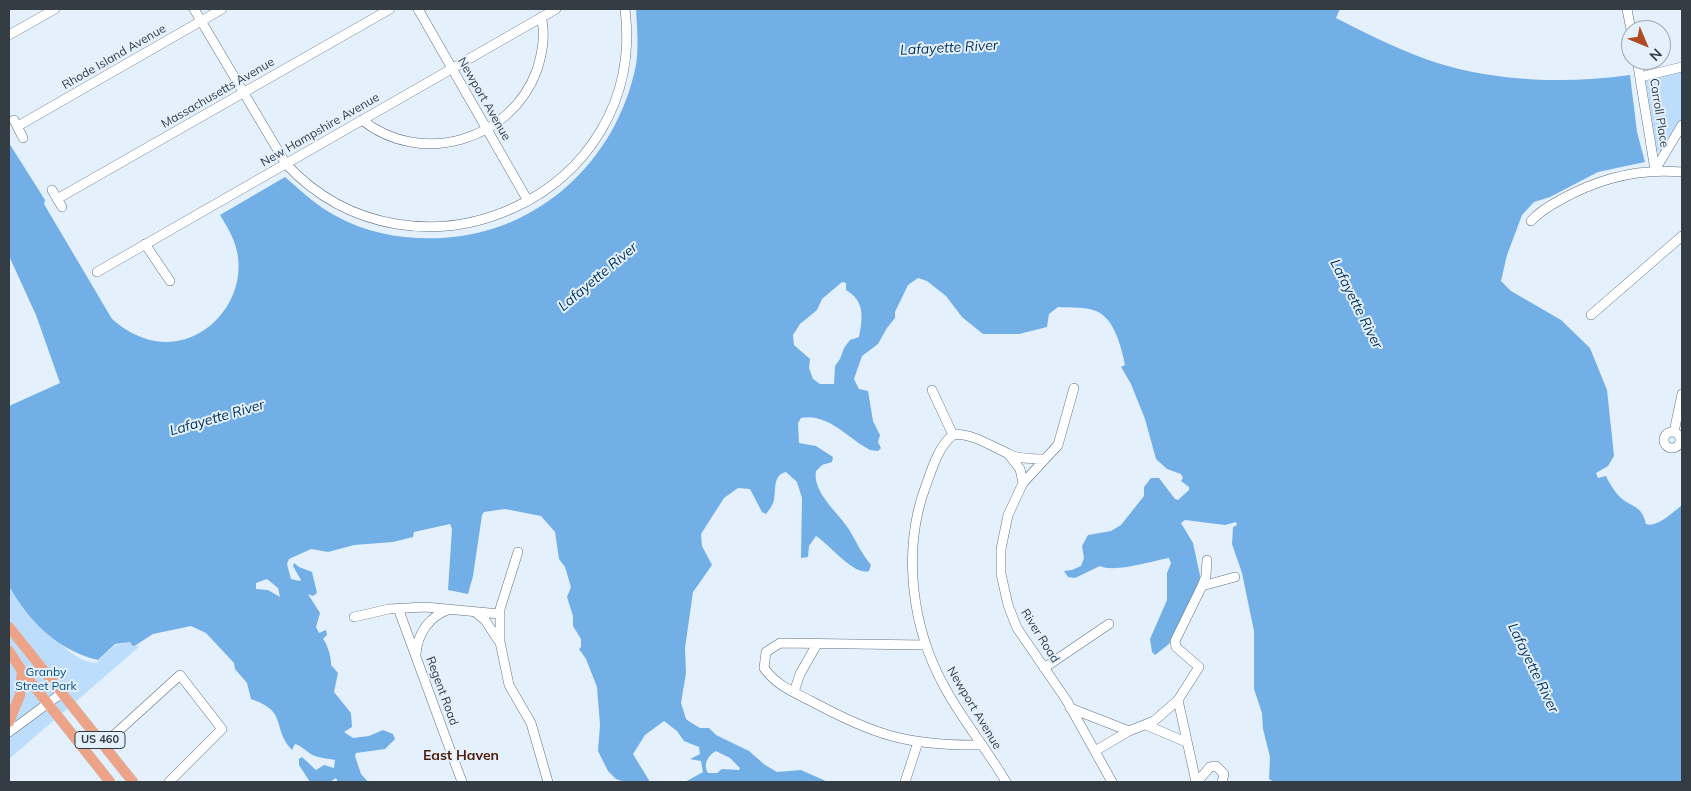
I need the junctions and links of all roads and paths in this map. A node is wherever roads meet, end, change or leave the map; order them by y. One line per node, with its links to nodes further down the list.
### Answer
1 (56, 9): 10 (street)
2 (194, 9): 9 (street)
3 (222, 9): 9 (street, Rhode Island Avenue)
4 (390, 9): 15 (street, Massachusetts Avenue)
5 (418, 9): 12 (street, Newport Avenue)
6 (556, 9): 8 (street, New Hampshire Avenue)
7 (625, 9): 24 (street)
8 (541, 17): 12 (street, New Hampshire Avenue); 18 (street)
9 (201, 21): 15 (street); 19 (street, Rhode Island Avenue)
10 (9, 36)
11 (1682, 67): 14 (street)
12 (452, 68): 16 (street, New Hampshire Avenue); 18 (street, Newport Avenue)
13 (1639, 70): 14 (street, Carroll Place)
14 (1640, 77): 21 (street, Carroll Place)
15 (242, 93): 20 (street); 23 (street, Massachusetts Avenue)
16 (362, 120): 18 (street); 20 (street, New Hampshire Avenue)
17 (1682, 125): 21 (street)
18 (487, 130): 24 (street, Newport Avenue)
19 (23, 138)
20 (286, 164): 24 (street); 27 (street, New Hampshire Avenue)
21 (1655, 170): 22 (street); 25 (street)
22 (1682, 172)
23 (52, 190)
24 (528, 201)
25 (1531, 221)
26 (1682, 236): 30 (street)
27 (145, 244): 28 (street, New Hampshire Avenue); 29 (street)
28 (96, 272)
29 (170, 281)
30 (1591, 316)
31 (1074, 388): 37 (street, River Road)
32 (932, 390): 35 (street)
33 (1682, 394): 34 (street)
34 (1674, 432)
35 (953, 435): 36 (street); 52 (street, Newport Avenue)
36 (1009, 454): 37 (street); 38 (street)
37 (1044, 459): 38 (street, River Road)
38 (1023, 483): 55 (street, River Road)
39 (518, 552): 46 (street)
40 (1207, 560): 42 (street)
41 (1235, 577): 42 (street)
42 (1202, 586): 59 (street)
43 (398, 608): 44 (street); 47 (street); 54 (street, Regent Road)
44 (452, 608): 45 (street); 54 (street)
45 (473, 611): 46 (street); 50 (street)
46 (500, 614): 50 (street)
47 (354, 617)
48 (1109, 624): 55 (street)
49 (9, 627): 58 (main road, US 460)
50 (500, 642): 75 (street)
51 (817, 644): 52 (street); 57 (street); 57 (street)
52 (926, 645): 68 (street, Newport Avenue)
53 (9, 651): 56 (main road, US 460)
54 (416, 656): 74 (street, Regent Road)
55 (1044, 668): 61 (street, River Road)
56 (22, 671): 60 (main road, US 460); 62 (main road)
57 (794, 692): 66 (street)
58 (62, 693): 60 (street); 69 (main road, US 460)
59 (1178, 700): 63 (street); 67 (street)
60 (48, 704): 65 (street); 71 (main road, US 460)
61 (1070, 708): 64 (street); 70 (street, River Road)
62 (9, 722)
63 (1146, 726): 64 (street); 67 (street)
64 (1129, 731): 70 (street)
65 (9, 732)
66 (918, 742): 68 (street); 76 (street)
67 (1186, 742): 79 (street)
68 (980, 744): 77 (street, Newport Avenue)
69 (104, 745): 72 (main road, US 460); 73 (street)
70 (1095, 751): 78 (street, River Road)
71 (110, 782)
72 (133, 782)
73 (169, 782)
74 (462, 782)
75 (548, 782)
76 (906, 782)
77 (1006, 782)
78 (1112, 782)
79 (1197, 782): 80 (street)
80 (1222, 782)

